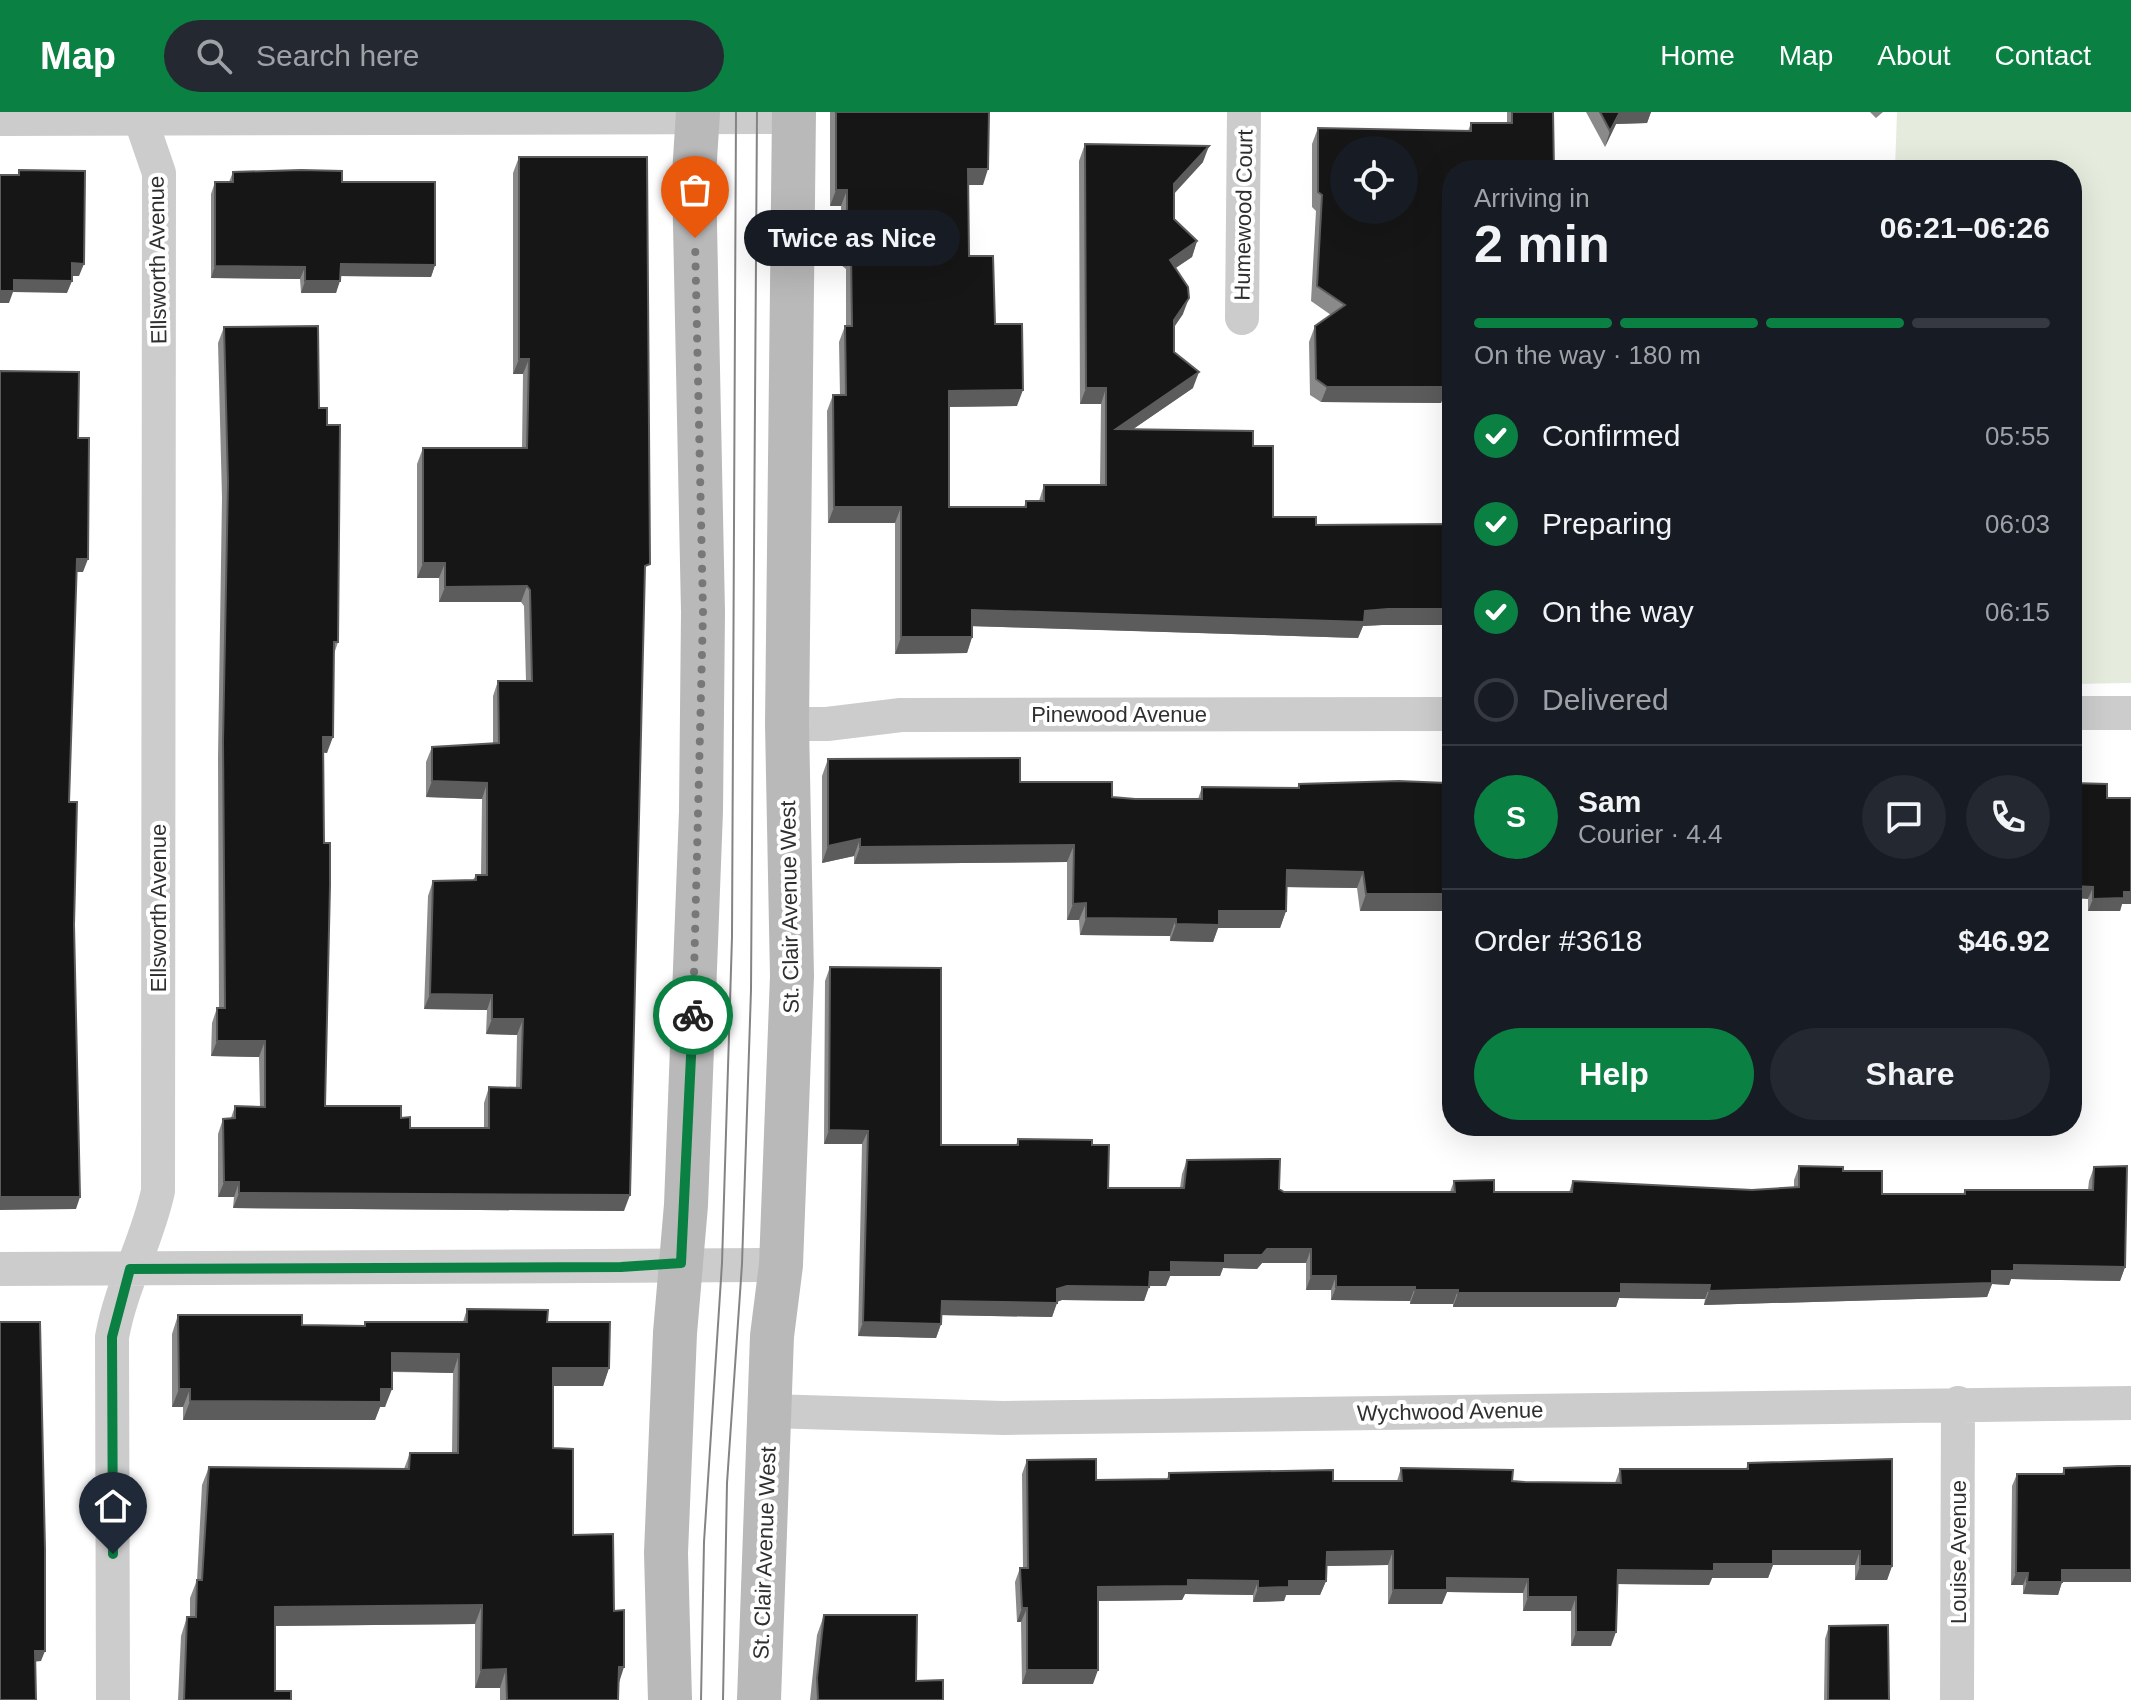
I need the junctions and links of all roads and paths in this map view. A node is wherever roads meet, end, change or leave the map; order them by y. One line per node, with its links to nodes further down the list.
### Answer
1 (698, 112): 3 (street); 4 (street); 11 (main road)
2 (1244, 112): 6 (street, Humewood Court)
3 (138, 113): 5 (street); 14 (street, Ellsworth Avenue)
4 (794, 113): 10 (main road, St. Clair Avenue West)
5 (0, 115)
6 (1242, 318)
7 (2082, 713): 8 (street)
8 (2131, 713)
9 (1442, 714): 10 (street, Pinewood Avenue)
10 (787, 724): 12 (main road, St. Clair Avenue West)
11 (681, 1263): 12 (street); 14 (street); 19 (main road)
12 (781, 1265): 17 (main road, St. Clair Avenue West)
13 (0, 1269): 14 (street)
14 (130, 1269): 18 (street, Ellsworth Avenue)
15 (1958, 1403): 16 (street, Wychwood Avenue); 17 (street, Wychwood Avenue); 21 (street, Louise Avenue)
16 (2131, 1403)
17 (769, 1411): 20 (main road, St. Clair Avenue West)
18 (113, 1700)
19 (670, 1700)
20 (759, 1700)
21 (1957, 1700)

